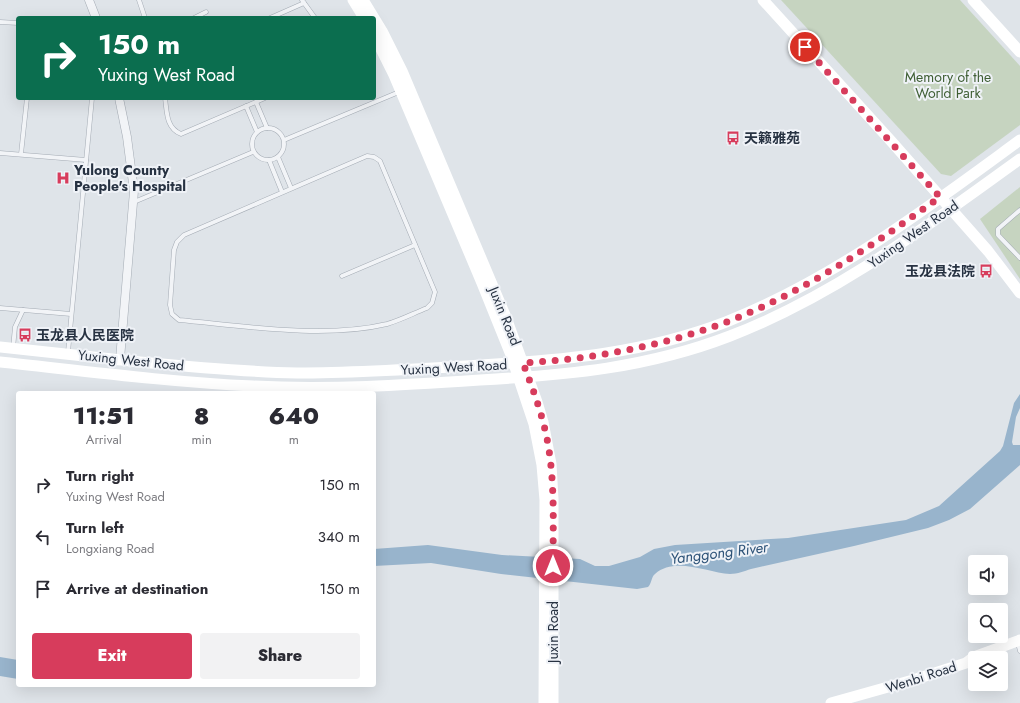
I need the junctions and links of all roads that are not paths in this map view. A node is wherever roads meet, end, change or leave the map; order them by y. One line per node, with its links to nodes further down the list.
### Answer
1 (89, 0): 9 (street)
2 (139, 0): 10 (lane)
3 (353, 0): 14 (main road)
4 (363, 0): 15 (main road, Juxin Road)
5 (763, 0): 42 (main road)
6 (973, 0): 20 (main road)
7 (303, 1): 12 (lane); 13 (lane)
8 (206, 12): 11 (lane)
9 (95, 16)
10 (144, 16)
11 (198, 16)
12 (274, 16)
13 (314, 16)
14 (363, 16)
15 (373, 16)
16 (376, 21): 58 (main road, Juxin Road)
17 (0, 22): 18 (lane)
18 (16, 23)
19 (376, 39): 21 (main road, Juxin Road)
20 (1020, 52)
21 (401, 91): 31 (lane); 58 (main road, Juxin Road)
22 (27, 100): 35 (lane)
23 (92, 100): 38 (lane)
24 (119, 100): 43 (street)
25 (165, 100): 28 (lane)
26 (260, 100): 27 (lane)
27 (256, 102): 28 (lane); 29 (lane)
28 (246, 106): 30 (lane)
29 (267, 128): 30 (lane); 31 (lane)
30 (257, 132): 34 (lane)
31 (284, 140): 36 (lane)
32 (1020, 140): 42 (main road, Yuxing West Road)
33 (0, 152): 35 (lane)
34 (253, 152): 39 (lane); 43 (lane)
35 (21, 154): 38 (lane)
36 (278, 157): 39 (lane); 40 (lane)
37 (1020, 159): 44 (main road, Yuxing West Road)
38 (86, 160): 52 (lane)
39 (269, 160): 41 (lane)
40 (291, 188): 41 (lane); 46 (lane)
41 (282, 192): 46 (lane)
42 (940, 197): 44 (main road); 58 (main road, Yuxing West Road)
43 (133, 202): 56 (street)
44 (950, 208): 49 (main road); 59 (main road, Yuxing West Road)
45 (1020, 210): 47 (lane)
46 (415, 245): 48 (lane)
47 (1020, 258)
48 (342, 276)
49 (1020, 293)
50 (0, 308): 51 (lane)
51 (23, 310): 52 (lane); 54 (lane)
52 (72, 314): 55 (lane)
53 (0, 347): 54 (main road, Yuxing West Road)
54 (13, 348): 55 (main road, Yuxing West Road)
55 (68, 354): 56 (main road, Yuxing West Road)
56 (120, 359): 58 (main road, Yuxing West Road)
57 (0, 362): 59 (main road, Yuxing West Road)
58 (518, 363): 59 (main road, Juxin Road)
59 (523, 378): 60 (main road, Juxin Road)
60 (549, 589): 65 (main road, Juxin Road); 66 (main road, Juxin Road)
61 (1020, 646): 62 (main road, Wenbi Road); 63 (main road, Wenbi Road)
62 (999, 651)
63 (1007, 651)
64 (968, 664): 67 (main road, Wenbi Road)
65 (544, 703)
66 (553, 703)
67 (831, 703)

